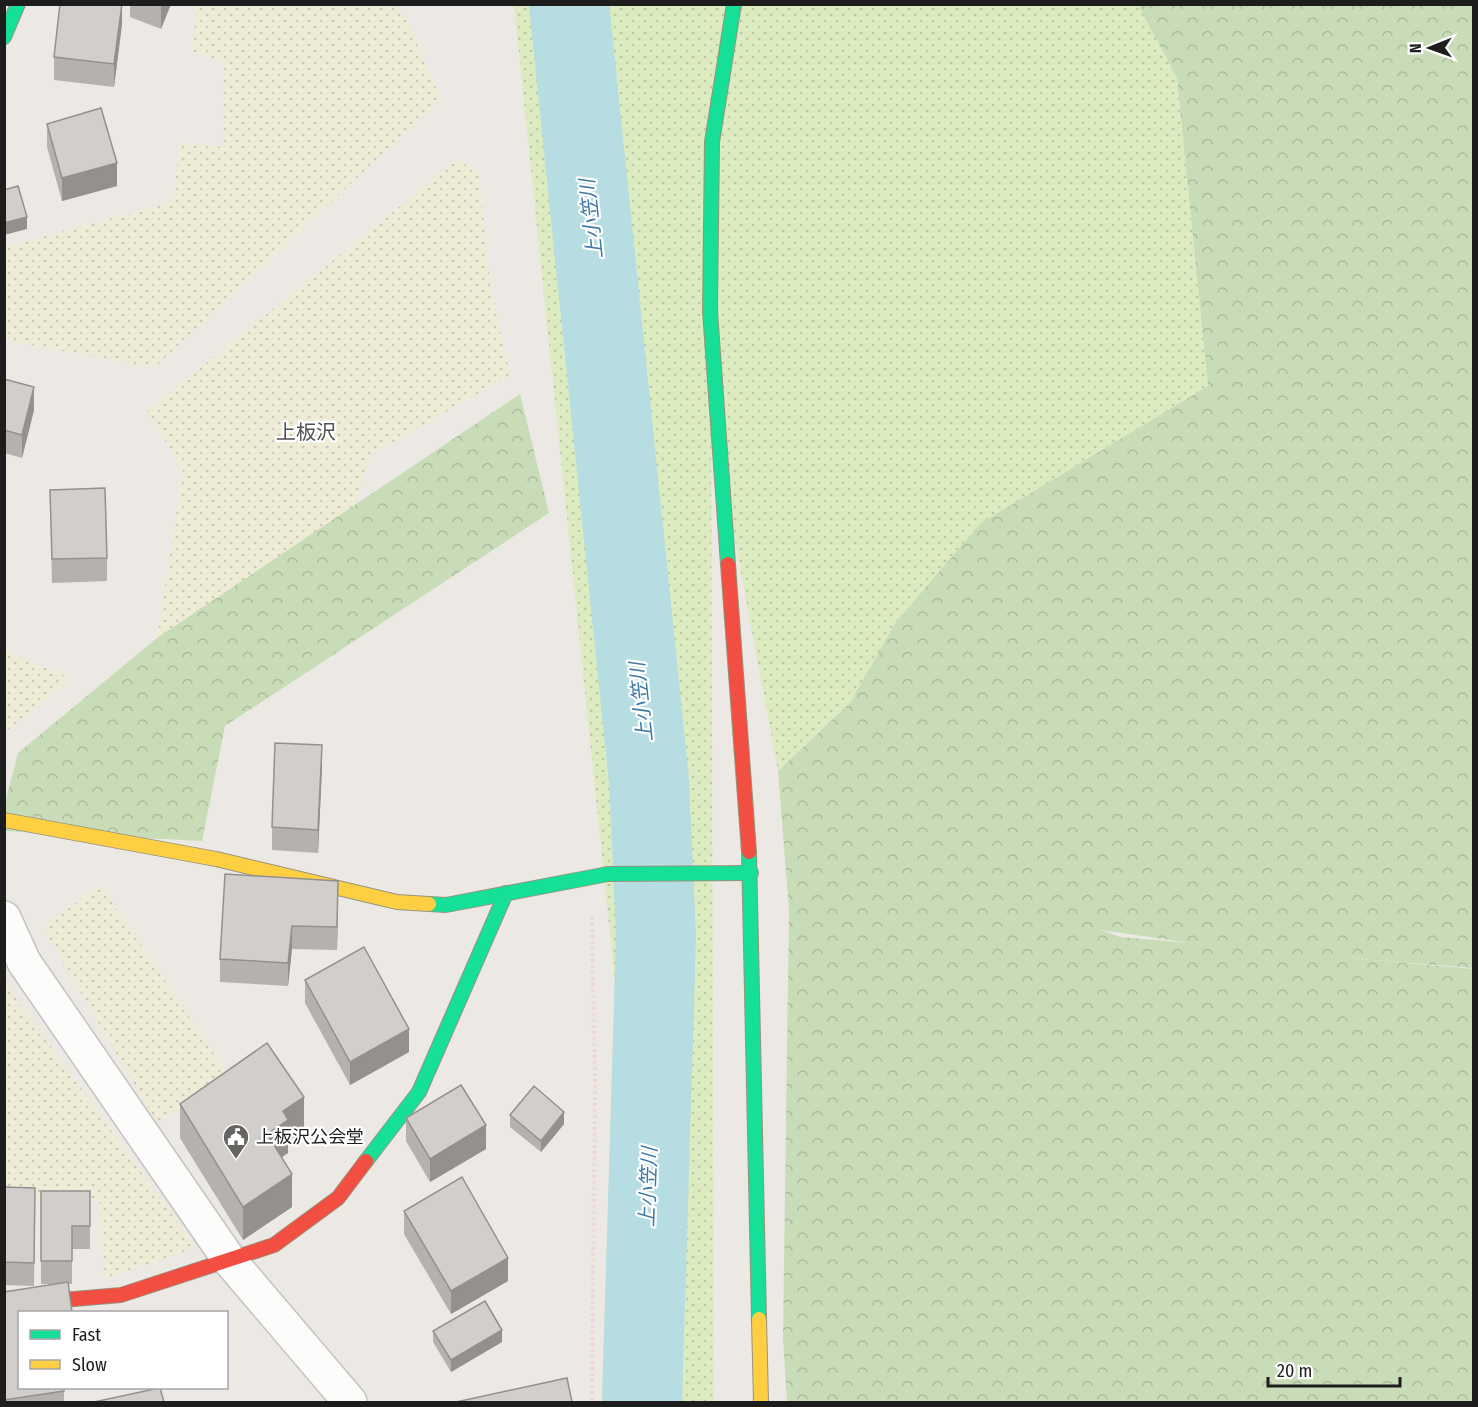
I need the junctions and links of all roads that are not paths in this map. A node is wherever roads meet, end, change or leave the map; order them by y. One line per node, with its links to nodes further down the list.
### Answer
1 (18, 4): 3 (street)
2 (734, 4): 5 (street)
3 (4, 37)
4 (4, 820): 6 (street)
5 (751, 873): 6 (street); 11 (street)
6 (506, 893): 8 (street)
7 (4, 918): 8 (street)
8 (230, 1261): 9 (street); 10 (street)
9 (4, 1305)
10 (350, 1402)
11 (761, 1402)

